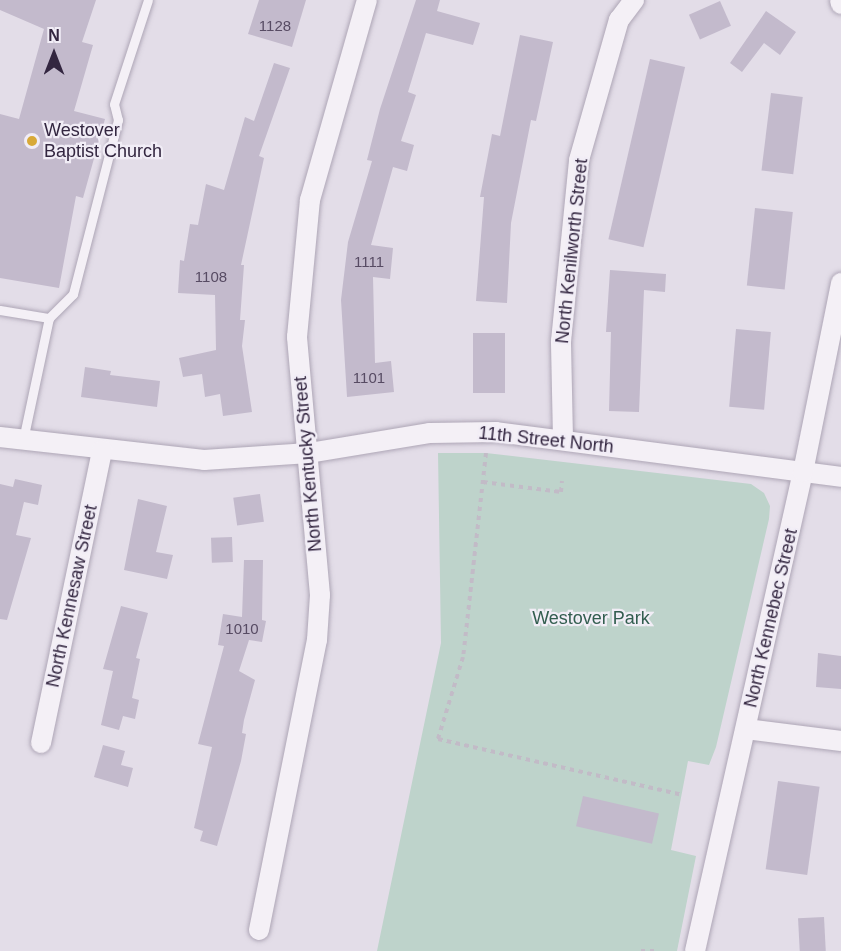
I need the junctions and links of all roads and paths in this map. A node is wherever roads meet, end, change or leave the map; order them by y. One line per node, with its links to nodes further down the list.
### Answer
1 (148, 0): 6 (lane)
2 (367, 0): 11 (street, North Kentucky Street)
3 (634, 0): 8 (street, North Kenilworth Street)
4 (841, 283): 13 (street, North Kennebec Street)
5 (0, 310): 6 (lane)
6 (49, 318): 9 (lane)
7 (0, 437): 9 (street, 11th Street North)
8 (563, 439): 11 (street, 11th Street North); 13 (street, 11th Street North)
9 (23, 440): 10 (street, 11th Street North)
10 (102, 450): 11 (street, 11th Street North); 19 (street, North Kennesaw Street)
11 (309, 453): 21 (street, North Kentucky Street)
12 (486, 453): 16 (path)
13 (803, 472): 14 (street, 11th Street North); 17 (street, North Kennebec Street)
14 (841, 477)
15 (562, 481): 16 (path)
16 (483, 482): 20 (path)
17 (746, 729): 18 (street); 24 (street, North Kennebec Street)
18 (841, 741)
19 (41, 743)
20 (682, 795)
21 (259, 930)
22 (642, 951): 23 (path)
23 (656, 951)
24 (695, 951)

